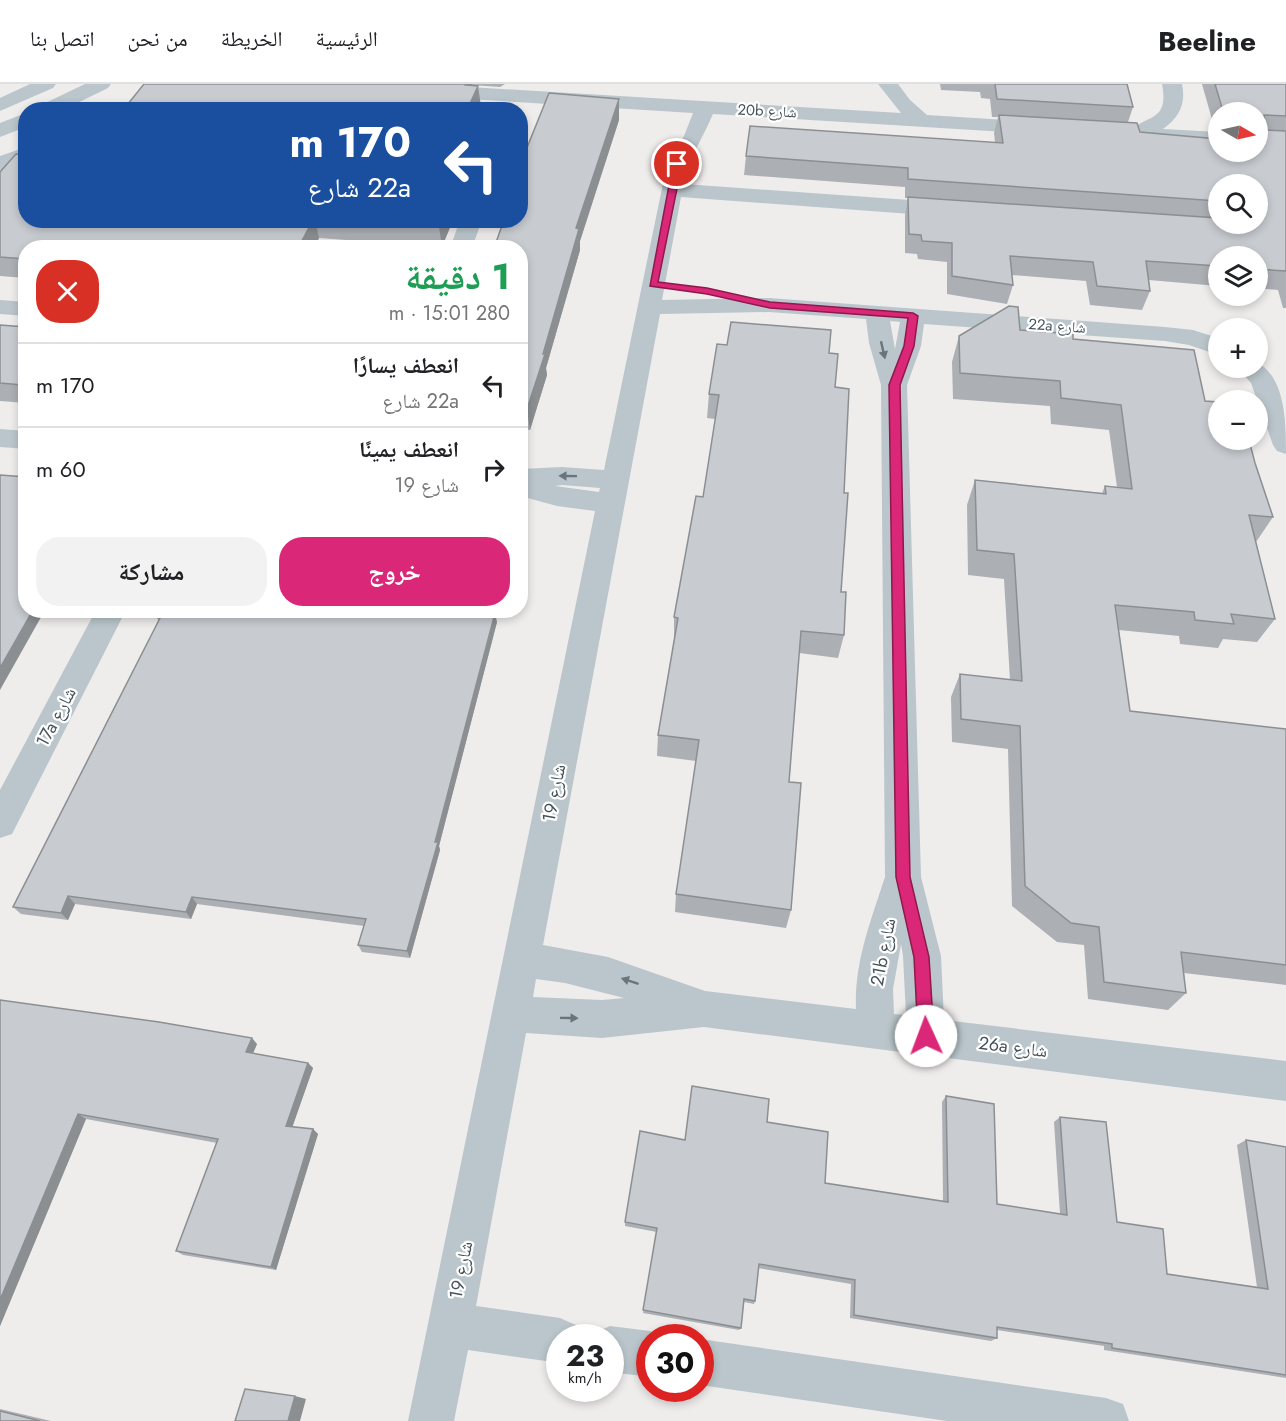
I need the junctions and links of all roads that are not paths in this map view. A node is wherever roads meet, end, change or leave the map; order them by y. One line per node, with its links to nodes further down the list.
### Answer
1 (2, 84): 5 (street)
2 (101, 84): 11 (street)
3 (562, 84): 10 (street)
4 (888, 84): 14 (street)
5 (43, 85): 12 (street)
6 (704, 85): 13 (street, شارع 19)
7 (725, 86): 13 (street, شارع 19)
8 (1173, 87): 19 (street)
9 (412, 90): 10 (street, 20b شارع)
10 (542, 98): 13 (street, 20b شارع)
11 (63, 102)
12 (0, 105)
13 (700, 107): 14 (street, 20b شارع); 21 (street, شارع 19); 21 (street, شارع 19)
14 (922, 121): 16 (street, 20b شارع)
15 (18, 123): 17 (street)
16 (1054, 129)
17 (0, 131)
18 (1114, 132): 19 (street)
19 (1138, 134): 20 (street)
20 (1208, 138)
21 (674, 154): 24 (street); 25 (street, شارع 19)
22 (18, 156): 23 (street)
23 (0, 164)
24 (968, 211)
25 (651, 296): 28 (street, 22a شارع); 38 (street, شارع 19)
26 (0, 307): 27 (street)
27 (18, 308)
28 (877, 313): 29 (street, 22a شارع); 32 (street, 21b شارع, one-way to 32)
29 (913, 316): 30 (street, 22a شارع); 32 (street, 21b شارع)
30 (1208, 343)
31 (1261, 378): 35 (street)
32 (894, 385): 41 (street, 21b شارع)
33 (0, 438): 34 (street)
34 (18, 439)
35 (1286, 445)
36 (528, 478): 38 (street, one-way to 36)
37 (528, 488): 38 (street)
38 (613, 492): 42 (street, شارع 19)
39 (107, 618): 40 (street, 17a شارع)
40 (0, 823)
41 (903, 877): 45 (street, 21b شارع); 46 (street, 21b شارع)
42 (521, 960): 43 (street, 26a شارع, one-way to 42); 44 (street, شارع 19)
43 (704, 1009): 44 (street, 26a شارع, one-way to 43); 45 (street, 26a شارع)
44 (511, 1013): 48 (street, شارع 19)
45 (876, 1030): 46 (street, 26a شارع)
46 (926, 1036): 47 (street, 26a شارع)
47 (1286, 1081)
48 (450, 1325): 49 (street); 51 (street, شارع 19)
49 (546, 1339)
50 (714, 1364): 52 (street)
51 (431, 1421)
52 (1106, 1421)

